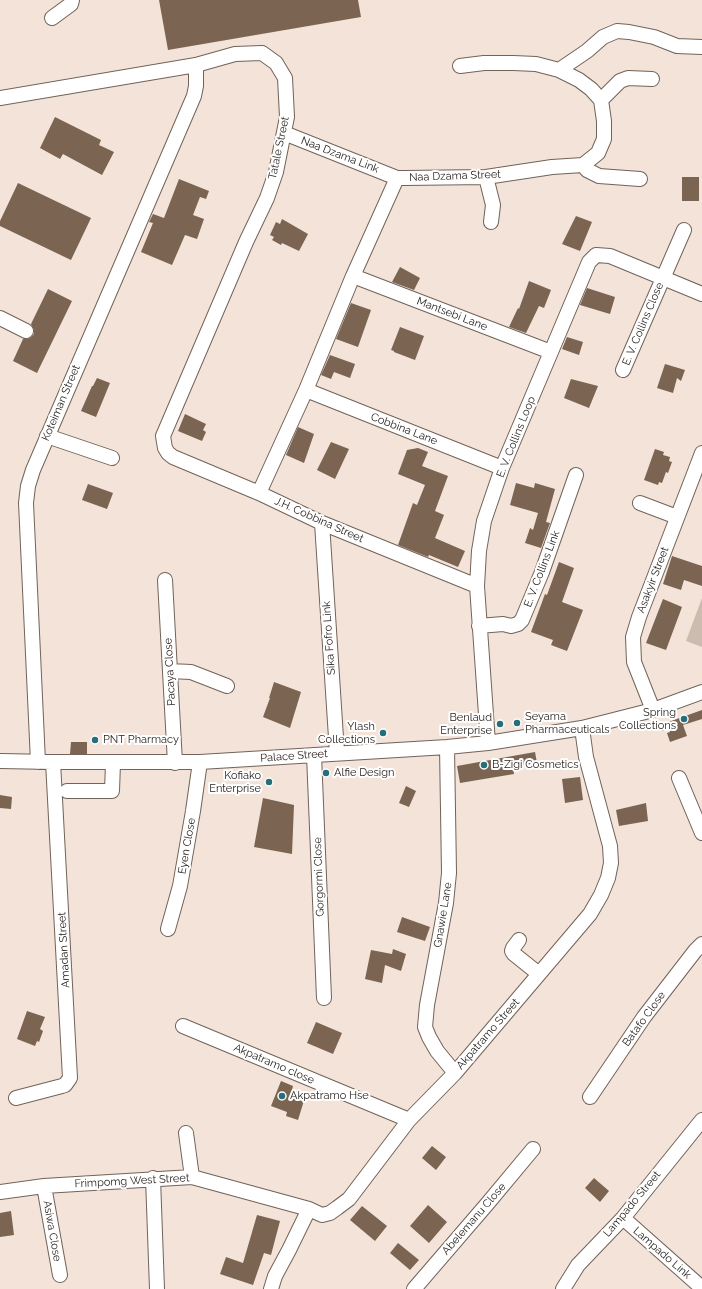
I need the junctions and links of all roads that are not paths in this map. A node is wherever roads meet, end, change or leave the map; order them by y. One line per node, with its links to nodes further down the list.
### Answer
1 (72, 0): 2 (street)
2 (52, 18)
3 (702, 47): 6 (street)
4 (196, 65): 8 (street, Tatale Street); 10 (street, Tatale Street); 25 (street, Koteiman Street)
5 (460, 66): 6 (street)
6 (560, 70): 9 (street)
7 (652, 79): 9 (street)
8 (0, 98)
9 (601, 100): 11 (street)
10 (284, 133): 13 (street, Naa Dzama Link); 26 (street, Tatale Street)
11 (584, 165): 12 (street, Naa Dzama Street); 14 (street)
12 (486, 177): 13 (street, Naa Dzama Street); 15 (street)
13 (397, 178): 17 (street, Naa Dzama Street)
14 (640, 179)
15 (491, 222)
16 (684, 230): 18 (street, E. V. Collins Close)
17 (353, 276): 22 (street, Mantsebi Lane); 24 (street, Naa Dzama Street)
18 (662, 278): 19 (street, E. V. Collins Loop); 22 (street, E. V. Collins Loop); 23 (street, E. V. Collins Close)
19 (702, 294)
20 (0, 318): 21 (street)
21 (26, 331)
22 (551, 352): 29 (street, E. V. Collins Loop)
23 (623, 370)
24 (306, 390): 29 (street, Cobbina Lane); 31 (street, Naa Dzama Street)
25 (47, 436): 28 (street); 48 (street, Koteiman Street)
26 (166, 448): 31 (street, J.H. Cobbina Street)
27 (702, 453): 33 (street, Asakyir Street)
28 (112, 458)
29 (502, 468): 36 (street, E. V. Collins Loop)
30 (576, 475): 37 (street, E. V. Collins Link)
31 (259, 493): 34 (street, J.H. Cobbina Street)
32 (640, 503): 33 (street)
33 (677, 517): 41 (street, Asakyir Street)
34 (322, 524): 36 (street, J.H. Cobbina Street); 45 (street, Sika Fofro Link)
35 (165, 580): 38 (street, Pacaya Close)
36 (477, 586): 37 (street, E. V. Collins Loop)
37 (479, 626): 43 (street, E. V. Collins Loop)
38 (170, 671): 39 (street); 52 (street, Pacaya Close)
39 (227, 686)
40 (702, 692): 41 (street, Palace Street)
41 (652, 710): 42 (street, Palace Street)
42 (582, 728): 43 (street, Palace Street); 59 (street, Akpatramo Street)
43 (488, 743): 44 (street, Palace Street)
44 (446, 747): 45 (street, Palace Street); 62 (street, Gnawie Lane)
45 (336, 753): 46 (street, Palace Street)
46 (314, 755): 51 (street, Palace Street); 60 (street, Gorgormi Close)
47 (0, 761): 48 (street, Palace Street)
48 (38, 762): 49 (street, Palace Street)
49 (53, 762): 50 (street, Palace Street); 64 (street, Amadan Street)
50 (113, 762): 52 (street, Palace Street); 54 (street)
51 (200, 762): 52 (street, Palace Street); 56 (street, Eyen Close)
52 (174, 763)
53 (679, 778): 55 (street)
54 (67, 791)
55 (702, 833)
56 (168, 929)
57 (519, 940): 59 (street)
58 (702, 944): 63 (street, Batafo Close)
59 (539, 974): 62 (street, Akpatramo Street)
60 (324, 998)
61 (183, 1026): 65 (street, Akpatramo close)
62 (455, 1073): 65 (street, Akpatramo Street)
63 (590, 1097)
64 (16, 1098)
65 (409, 1120): 73 (street, Akpatramo Street)
66 (702, 1120): 74 (street, Lampado Street)
67 (186, 1133): 69 (street)
68 (533, 1149): 76 (street, Abelemanu Close)
69 (192, 1177): 70 (street, Frimpomg West Street); 73 (street, Frimpomg West Street)
70 (153, 1178): 71 (street, Frimpomg West Street); 78 (street)
71 (44, 1186): 72 (street, Frimpomg West Street); 75 (street, Asiwa Close)
72 (0, 1192)
73 (309, 1209): 79 (street)
74 (623, 1218): 77 (street, Lampado Link); 80 (street, Lampado Street)
75 (60, 1275)
76 (417, 1287)
77 (702, 1288)
78 (157, 1289)
79 (271, 1289)
80 (563, 1289)

